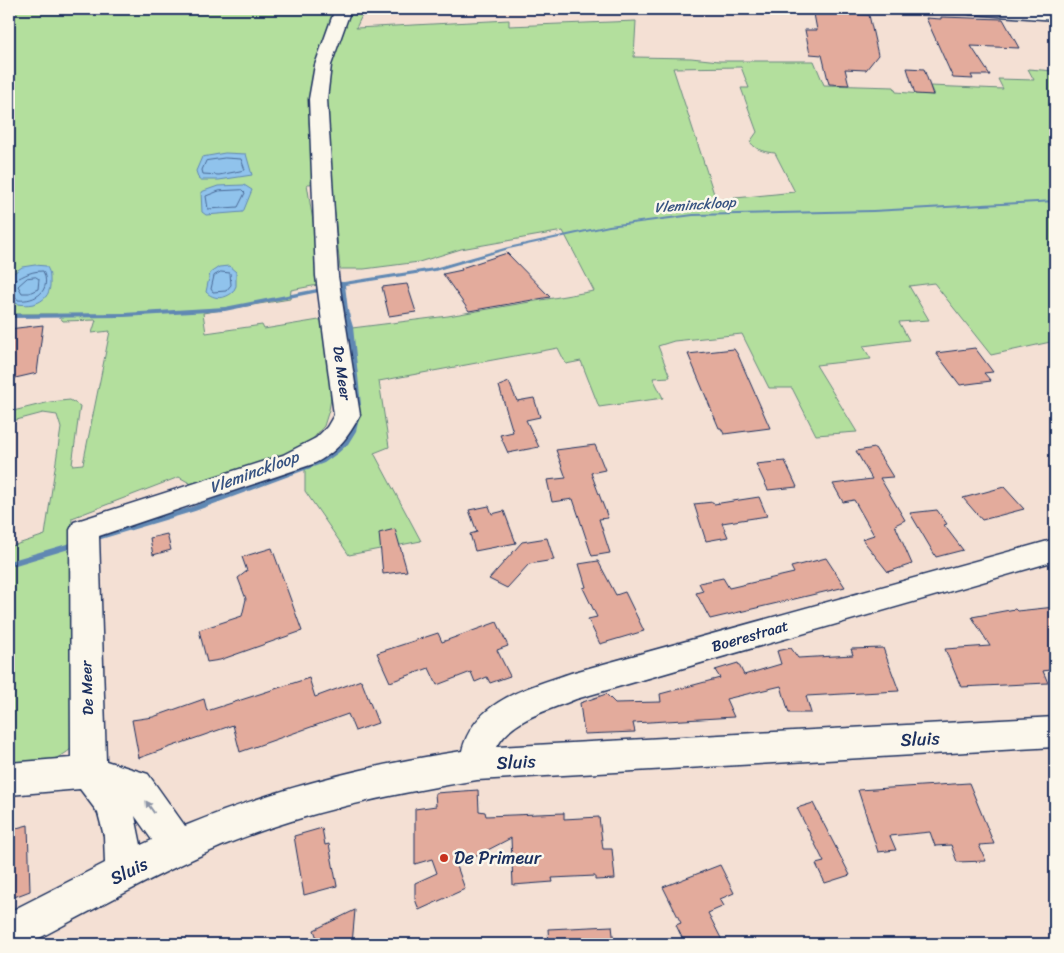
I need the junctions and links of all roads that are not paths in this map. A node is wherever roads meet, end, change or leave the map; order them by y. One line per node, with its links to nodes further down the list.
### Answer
1 (343, 9): 7 (street, De Meer)
2 (970, 9): 3 (street)
3 (1055, 14)
4 (1055, 550): 6 (street, Boerestraat)
5 (1055, 732): 6 (street, Sluis)
6 (477, 764): 9 (street, Sluis)
7 (89, 772): 8 (street); 9 (street, one-way to 7); 10 (street)
8 (9, 779)
9 (178, 847): 10 (street, Sluis)
10 (124, 874): 11 (street, Sluis)
11 (9, 933)

